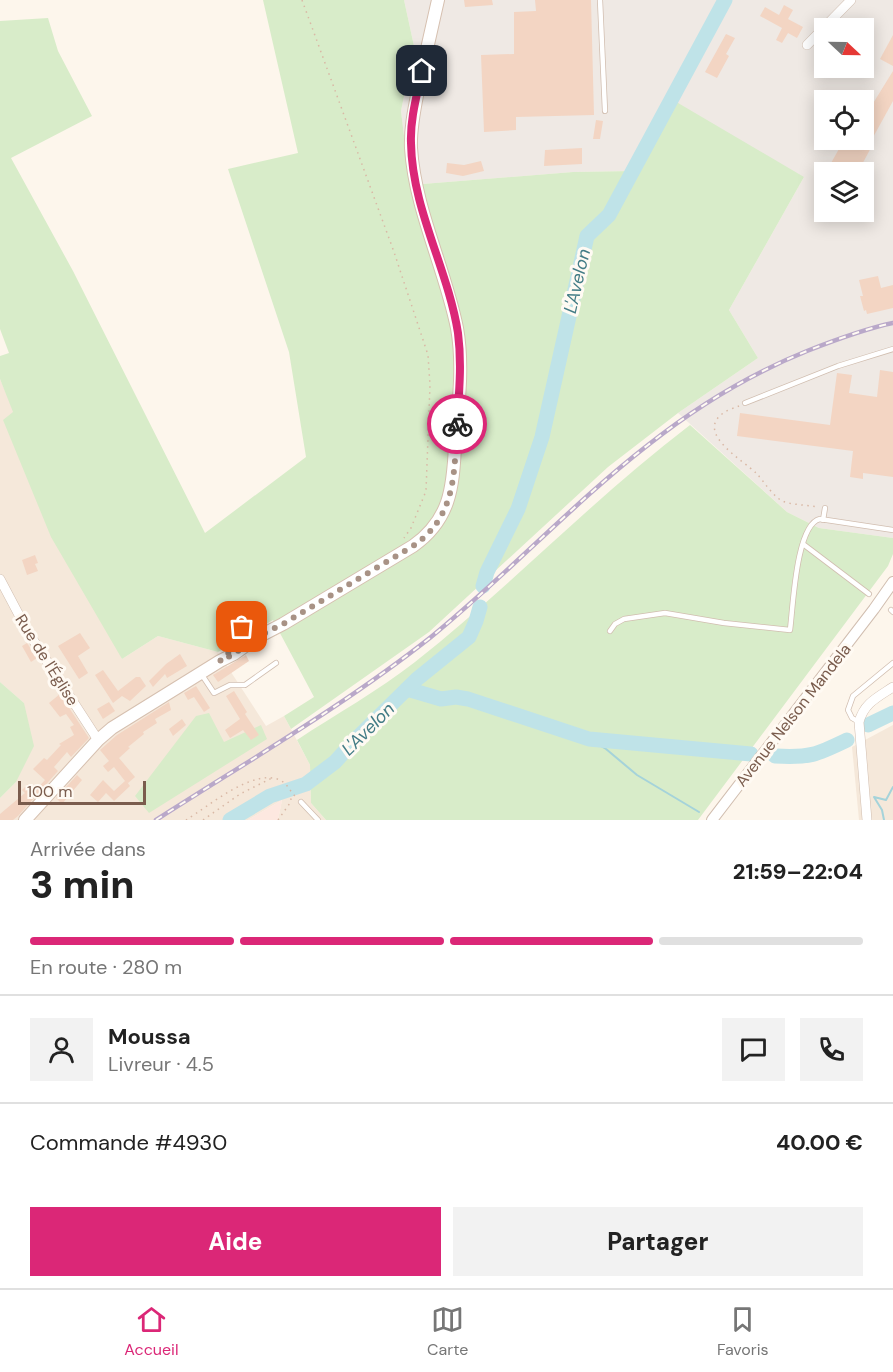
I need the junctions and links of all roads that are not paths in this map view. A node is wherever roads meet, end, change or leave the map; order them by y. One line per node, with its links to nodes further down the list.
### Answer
1 (438, 0): 18 (main road)
2 (600, 0): 5 (lane)
3 (851, 0): 4 (street)
4 (807, 45)
5 (605, 111)
6 (893, 349): 7 (lane)
7 (746, 403)
8 (825, 508): 9 (lane)
9 (823, 520): 10 (lane); 11 (lane)
10 (893, 530)
11 (803, 544): 15 (lane); 17 (lane)
12 (0, 579): 25 (street, Rue de l'Église)
13 (893, 582): 16 (street, Avenue Nelson Mandela)
14 (893, 589): 16 (street, Avenue Nelson Mandela)
15 (869, 594)
16 (874, 609): 29 (street, Avenue Nelson Mandela)
17 (610, 631)
18 (259, 632): 19 (main road); 19 (main road)
19 (220, 661): 22 (main road)
20 (276, 663): 22 (lane)
21 (893, 663): 24 (lane)
22 (200, 673): 25 (main road)
23 (893, 687): 24 (street)
24 (860, 722): 30 (street)
25 (98, 740): 27 (main road)
26 (301, 802): 28 (lane)
27 (25, 820)
28 (318, 820)
29 (712, 820)
30 (867, 820)

